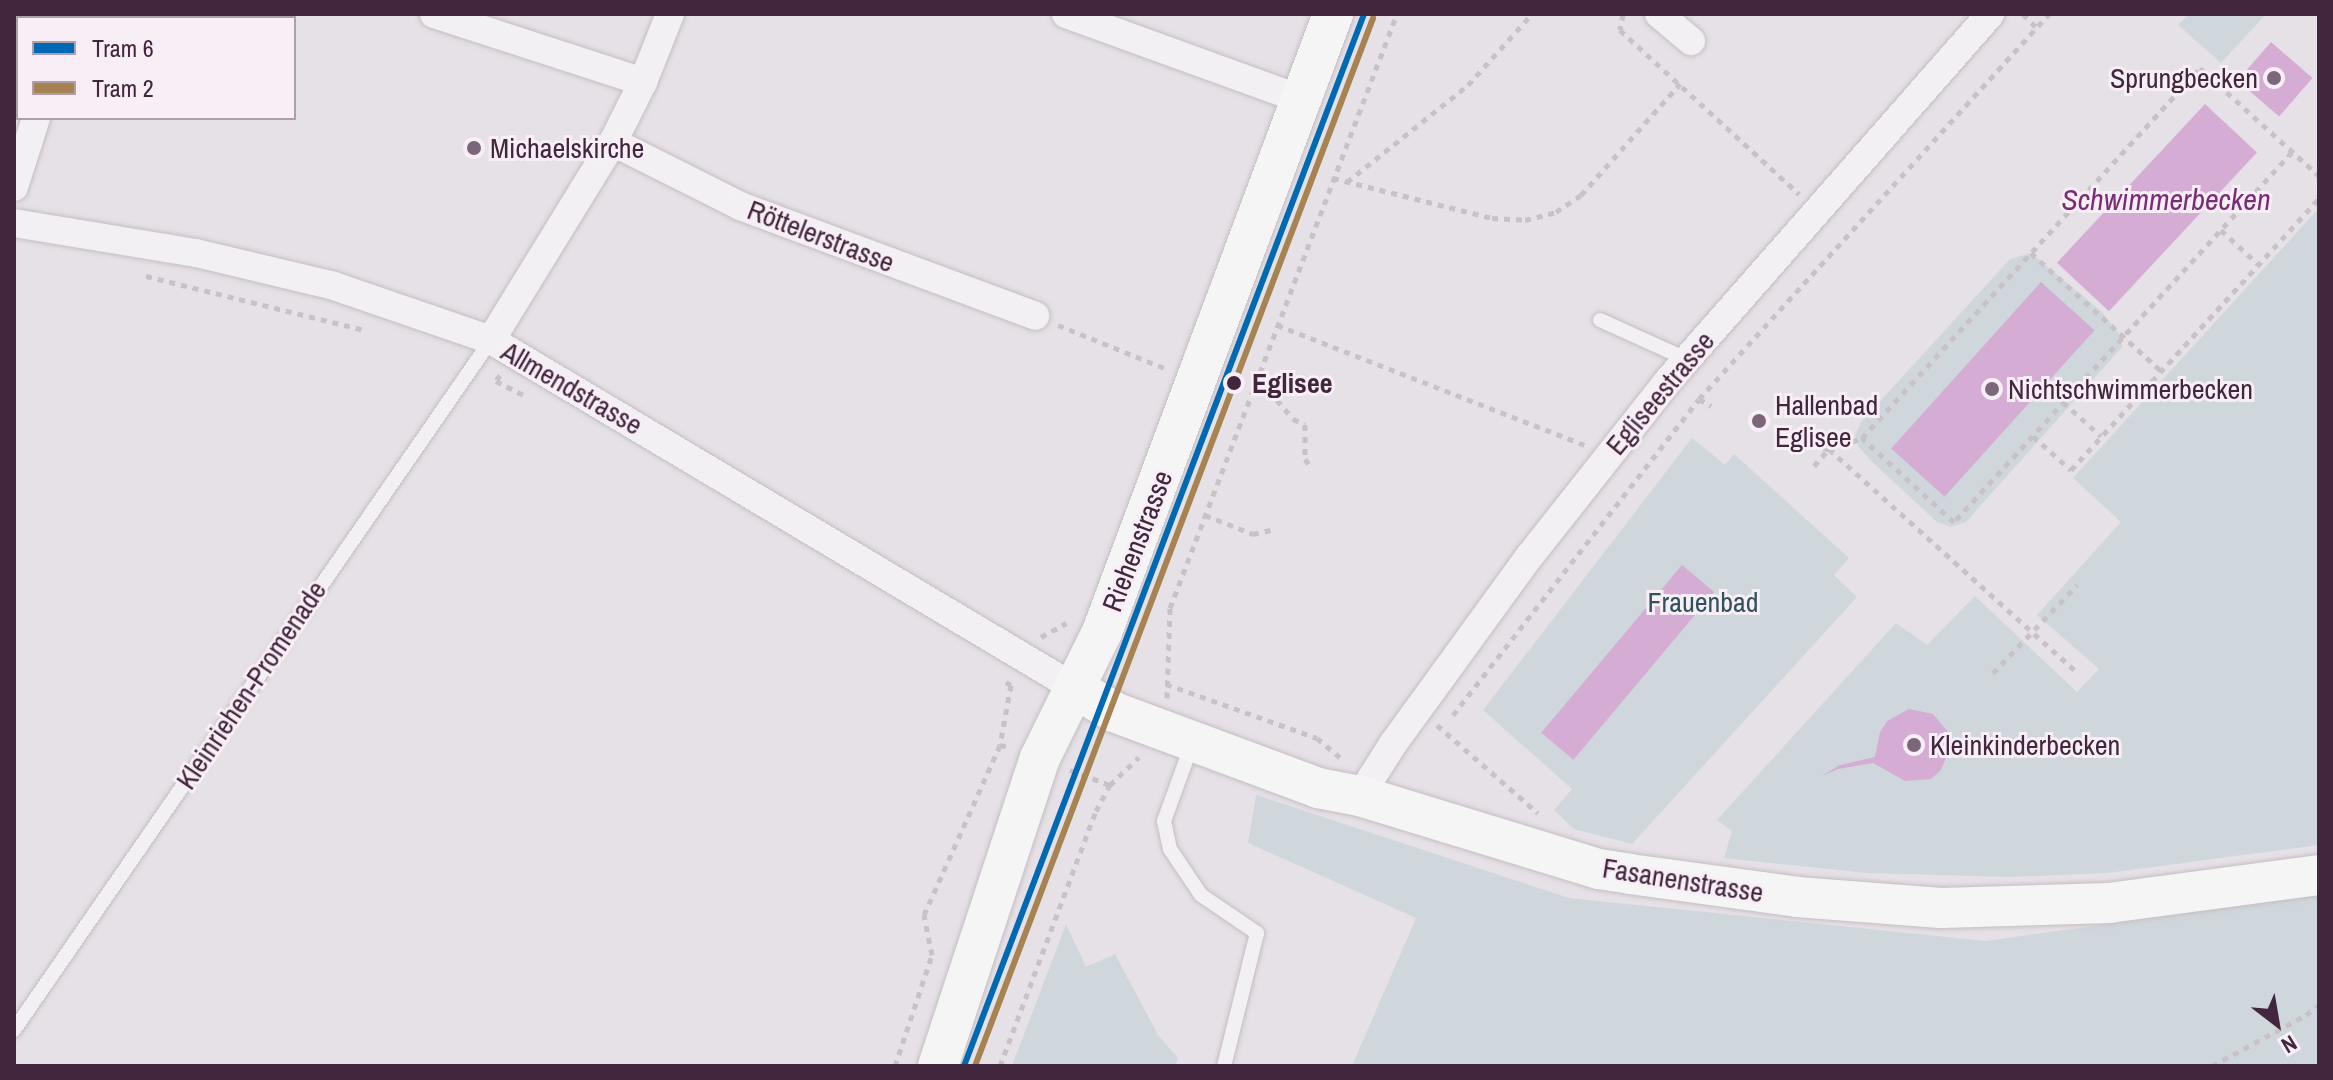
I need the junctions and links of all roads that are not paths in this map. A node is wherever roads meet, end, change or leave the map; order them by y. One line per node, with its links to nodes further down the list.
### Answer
1 (434, 14): 8 (street)
2 (670, 14): 8 (street)
3 (1066, 14): 9 (street)
4 (1333, 14): 9 (main road, Riehenstrasse)
5 (1659, 14): 7 (street)
6 (1990, 14): 17 (street, Egliseestrasse)
7 (1691, 41)
8 (643, 82): 11 (street)
9 (1303, 100): 18 (main road, Riehenstrasse)
10 (35, 120): 12 (street)
11 (613, 142): 14 (street, Röttelerstrasse); 16 (street)
12 (14, 187)
13 (14, 223): 16 (street, Allmendstrasse)
14 (1035, 316)
15 (1600, 320): 17 (lane)
16 (503, 347): 18 (street, Allmendstrasse); 22 (lane, Kleinriehen-Promenade)
17 (1686, 359): 20 (street, Egliseestrasse)
18 (1075, 688): 19 (main road, Fasanenstrasse); 23 (main road, Riehenstrasse)
19 (1193, 742): 20 (main road, Fasanenstrasse); 24 (lane)
20 (1363, 790): 21 (main road, Fasanenstrasse)
21 (2319, 875)
22 (14, 1030)
23 (938, 1066)
24 (1224, 1066)

